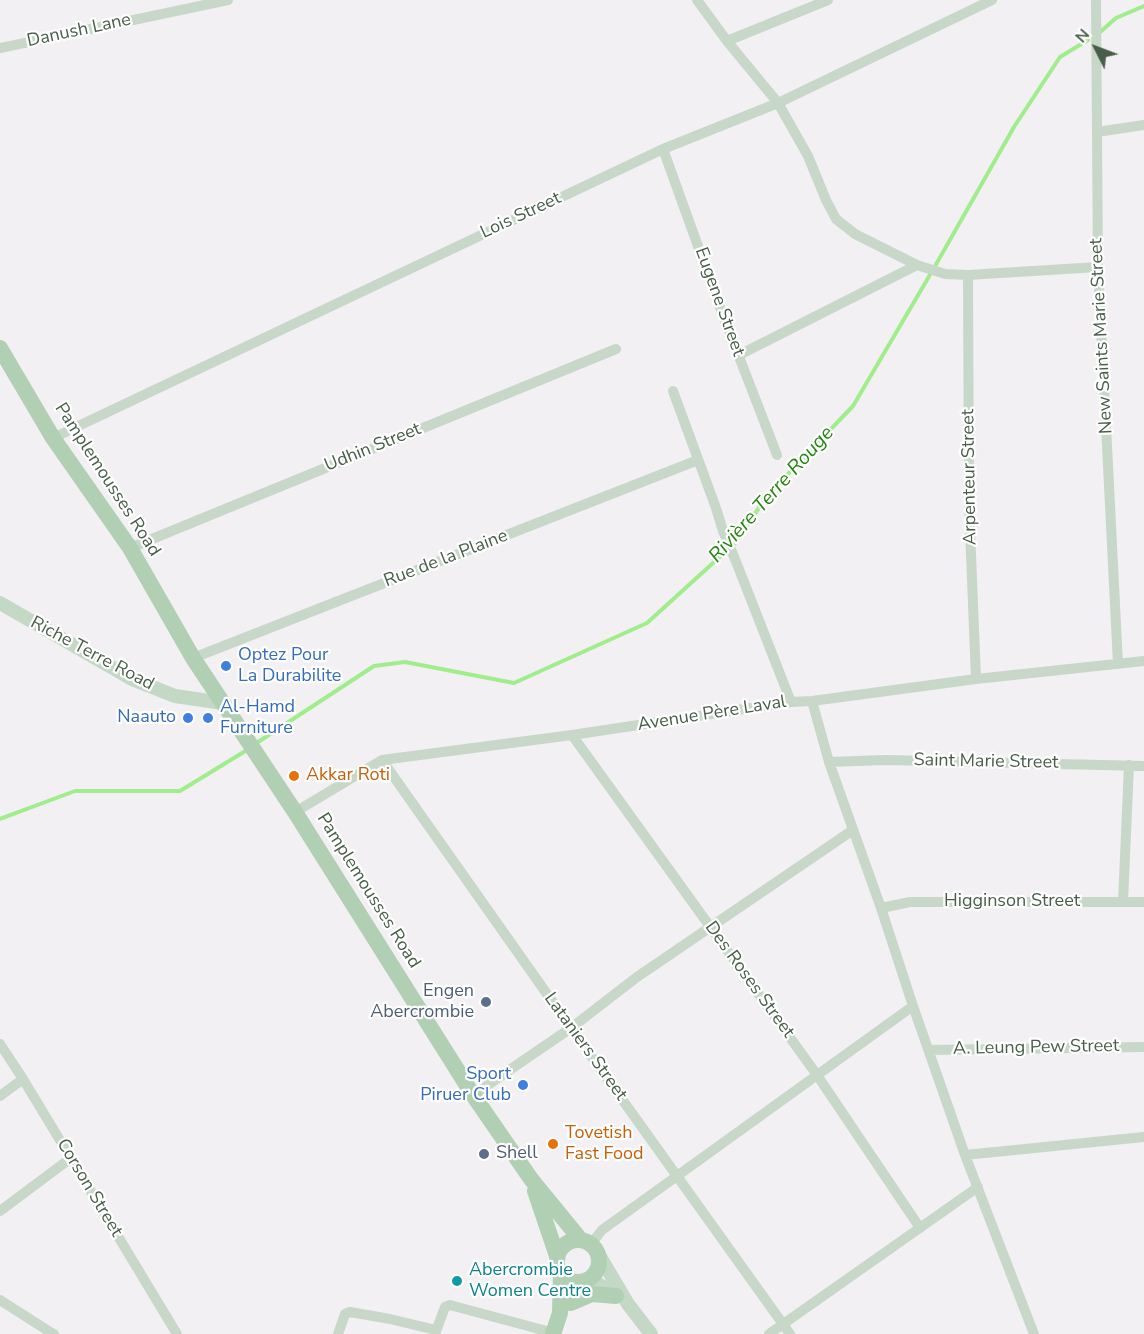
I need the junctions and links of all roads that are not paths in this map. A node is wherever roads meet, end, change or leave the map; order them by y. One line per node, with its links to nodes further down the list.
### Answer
1 (228, 0): 7 (street, Danush Lane)
2 (697, 0): 6 (street)
3 (828, 0): 6 (street)
4 (992, 0): 8 (street, Lois Street)
5 (1096, 4): 10 (street, New Saints Marie Street)
6 (727, 41): 8 (street)
7 (0, 48)
8 (778, 103): 11 (street, Lois Street); 12 (street)
9 (1144, 124): 10 (street)
10 (1097, 132): 13 (street, New Saints Marie Street)
11 (663, 149): 17 (street, Eugene Street); 19 (street, Lois Street)
12 (922, 267): 14 (street); 17 (street)
13 (1098, 267): 14 (street); 26 (street, New Saints Marie Street)
14 (968, 275): 27 (street, Arpenteur Street)
15 (0, 348): 19 (main road, Pamplemousses Road)
16 (616, 349): 22 (street, Udhin Street)
17 (739, 355): 20 (street, Eugene Street)
18 (673, 391): 21 (street)
19 (53, 438): 22 (main road, Pamplemousses Road)
20 (777, 455)
21 (698, 460): 24 (street, Rue de la Plaine); 29 (street)
22 (130, 548): 24 (main road, Pamplemousses Road)
23 (0, 603): 30 (main road, Riche Terre Road)
24 (193, 658): 30 (main road, Pamplemousses Road)
25 (1144, 661): 26 (street, Avenue Père Laval)
26 (1119, 664): 27 (street, Avenue Père Laval)
27 (976, 679): 28 (street, Avenue Père Laval)
28 (812, 701): 29 (street, Avenue Père Laval); 33 (street)
29 (790, 702): 31 (street, Avenue Père Laval)
30 (223, 703): 36 (main road, Pamplemousses Road)
31 (572, 735): 32 (street, Avenue Père Laval); 41 (street, Des Roses Street)
32 (382, 760): 36 (street, Avenue Père Laval); 43 (street, Lataniers Street)
33 (829, 762): 34 (street, Saint Marie Street); 37 (street)
34 (1129, 765): 35 (street, Saint Marie Street); 38 (street)
35 (1144, 766)
36 (295, 812): 49 (main road, Pamplemousses Road)
37 (853, 830): 40 (street); 41 (street)
38 (1123, 902): 39 (street, Higginson Street); 40 (street, Higginson Street)
39 (1144, 902)
40 (881, 908): 42 (street)
41 (711, 927): 43 (street); 47 (street, Des Roses Street)
42 (913, 1006): 46 (street); 47 (street)
43 (571, 1028): 49 (street); 54 (street, Lataniers Street)
44 (0, 1044): 48 (street, Corson Street)
45 (1144, 1047): 46 (street, A. Leung Pew Street)
46 (929, 1050): 52 (street)
47 (818, 1075): 54 (street); 58 (street, Des Roses Street)
48 (23, 1079): 50 (street); 53 (street, Corson Street)
49 (473, 1095): 55 (main road, Pamplemousses Road)
50 (0, 1096)
51 (1144, 1137): 52 (street)
52 (965, 1155): 56 (street)
53 (71, 1158): 57 (street); 70 (street, Corson Street)
54 (677, 1176): 59 (street); 66 (street, Lataniers Street)
55 (531, 1179): 59 (main road, Pamplemousses Road); 60 (main road, Pamplemousses Road)
56 (978, 1187): 58 (street); 74 (street)
57 (0, 1211)
58 (920, 1228): 66 (street)
59 (590, 1246): 60 (main road); 62 (main road); 64 (main road)
60 (557, 1256): 61 (main road)
61 (561, 1274): 62 (main road); 65 (main road)
62 (587, 1280): 64 (main road); 65 (main road)
63 (0, 1300): 68 (street)
64 (622, 1300): 65 (main road); 72 (main road)
65 (565, 1308): 69 (main road)
66 (786, 1329): 73 (street)
67 (436, 1332): 69 (street); 71 (street)
68 (51, 1333)
69 (553, 1333)
70 (177, 1334)
71 (338, 1334)
72 (651, 1334)
73 (769, 1334)
74 (1034, 1334)

